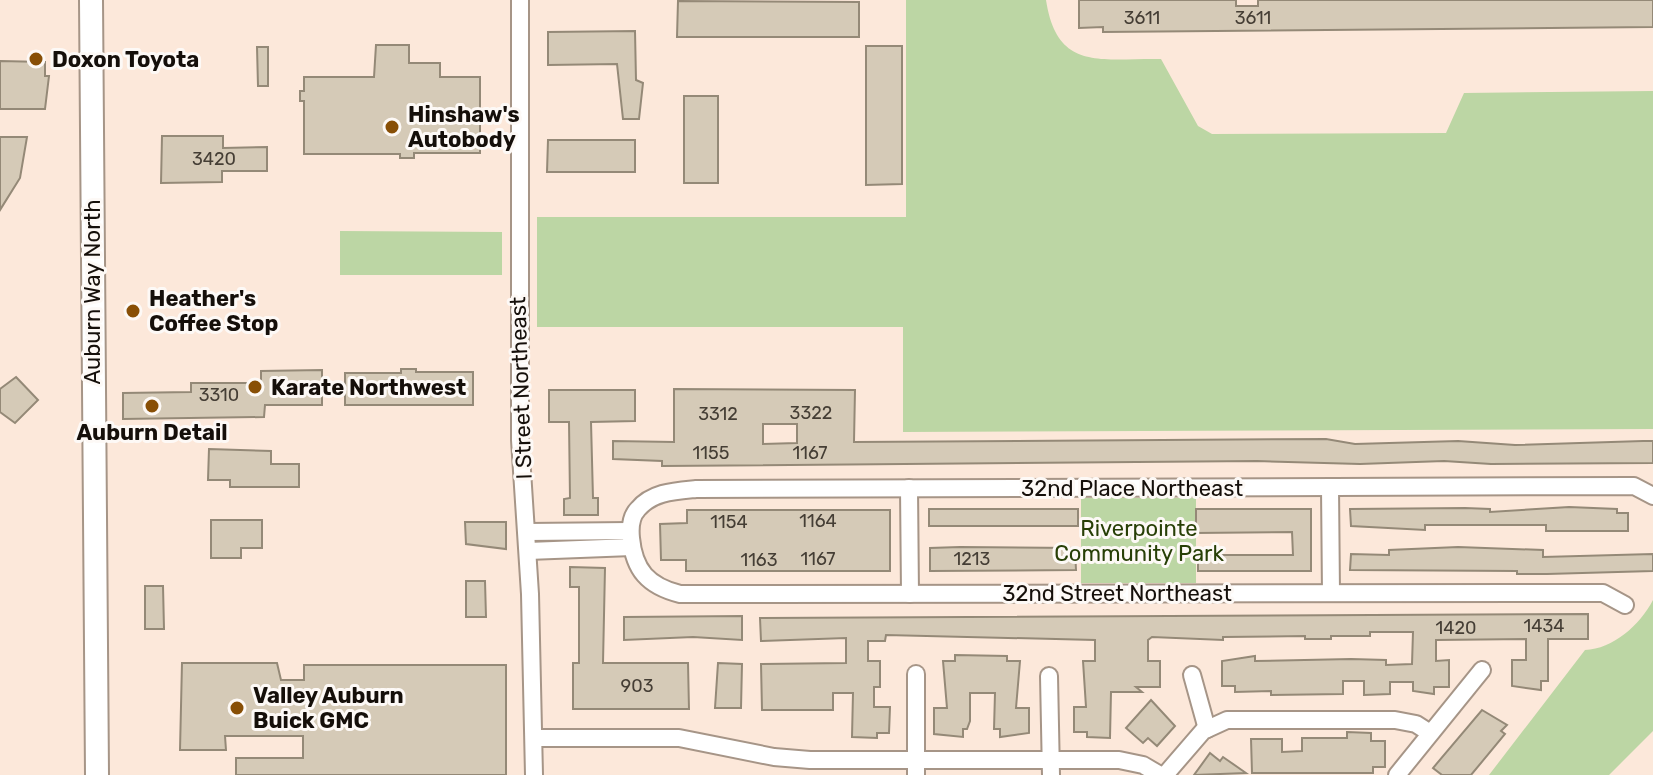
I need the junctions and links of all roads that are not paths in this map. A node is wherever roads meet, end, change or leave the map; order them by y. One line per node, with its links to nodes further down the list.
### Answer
1 (91, 0): 21 (main road, Auburn Way North)
2 (520, 0): 6 (street, I Street Northeast)
3 (1330, 487): 4 (street, 32nd Place Northeast); 5 (street, 32nd Place Northeast); 9 (street)
4 (909, 488): 7 (street, 32nd Place Northeast); 10 (street)
5 (1653, 496)
6 (527, 532): 7 (street); 8 (street, I Street Northeast)
7 (631, 539): 8 (street); 10 (street, 32nd Street Northeast)
8 (528, 551): 18 (street, I Street Northeast)
9 (1331, 593): 10 (street, 32nd Street Northeast); 11 (street, 32nd Street Northeast)
10 (910, 594)
11 (1625, 605)
12 (1482, 670): 17 (street)
13 (916, 674): 19 (street)
14 (1192, 675): 16 (street)
15 (1049, 676): 20 (street)
16 (1207, 729): 17 (street); 23 (street)
17 (1430, 733): 24 (street)
18 (534, 738): 19 (street); 22 (street, I Street Northeast)
19 (916, 768): 20 (street)
20 (1050, 768): 23 (street)
21 (97, 775)
22 (534, 775)
23 (1162, 775)
24 (1397, 775)

